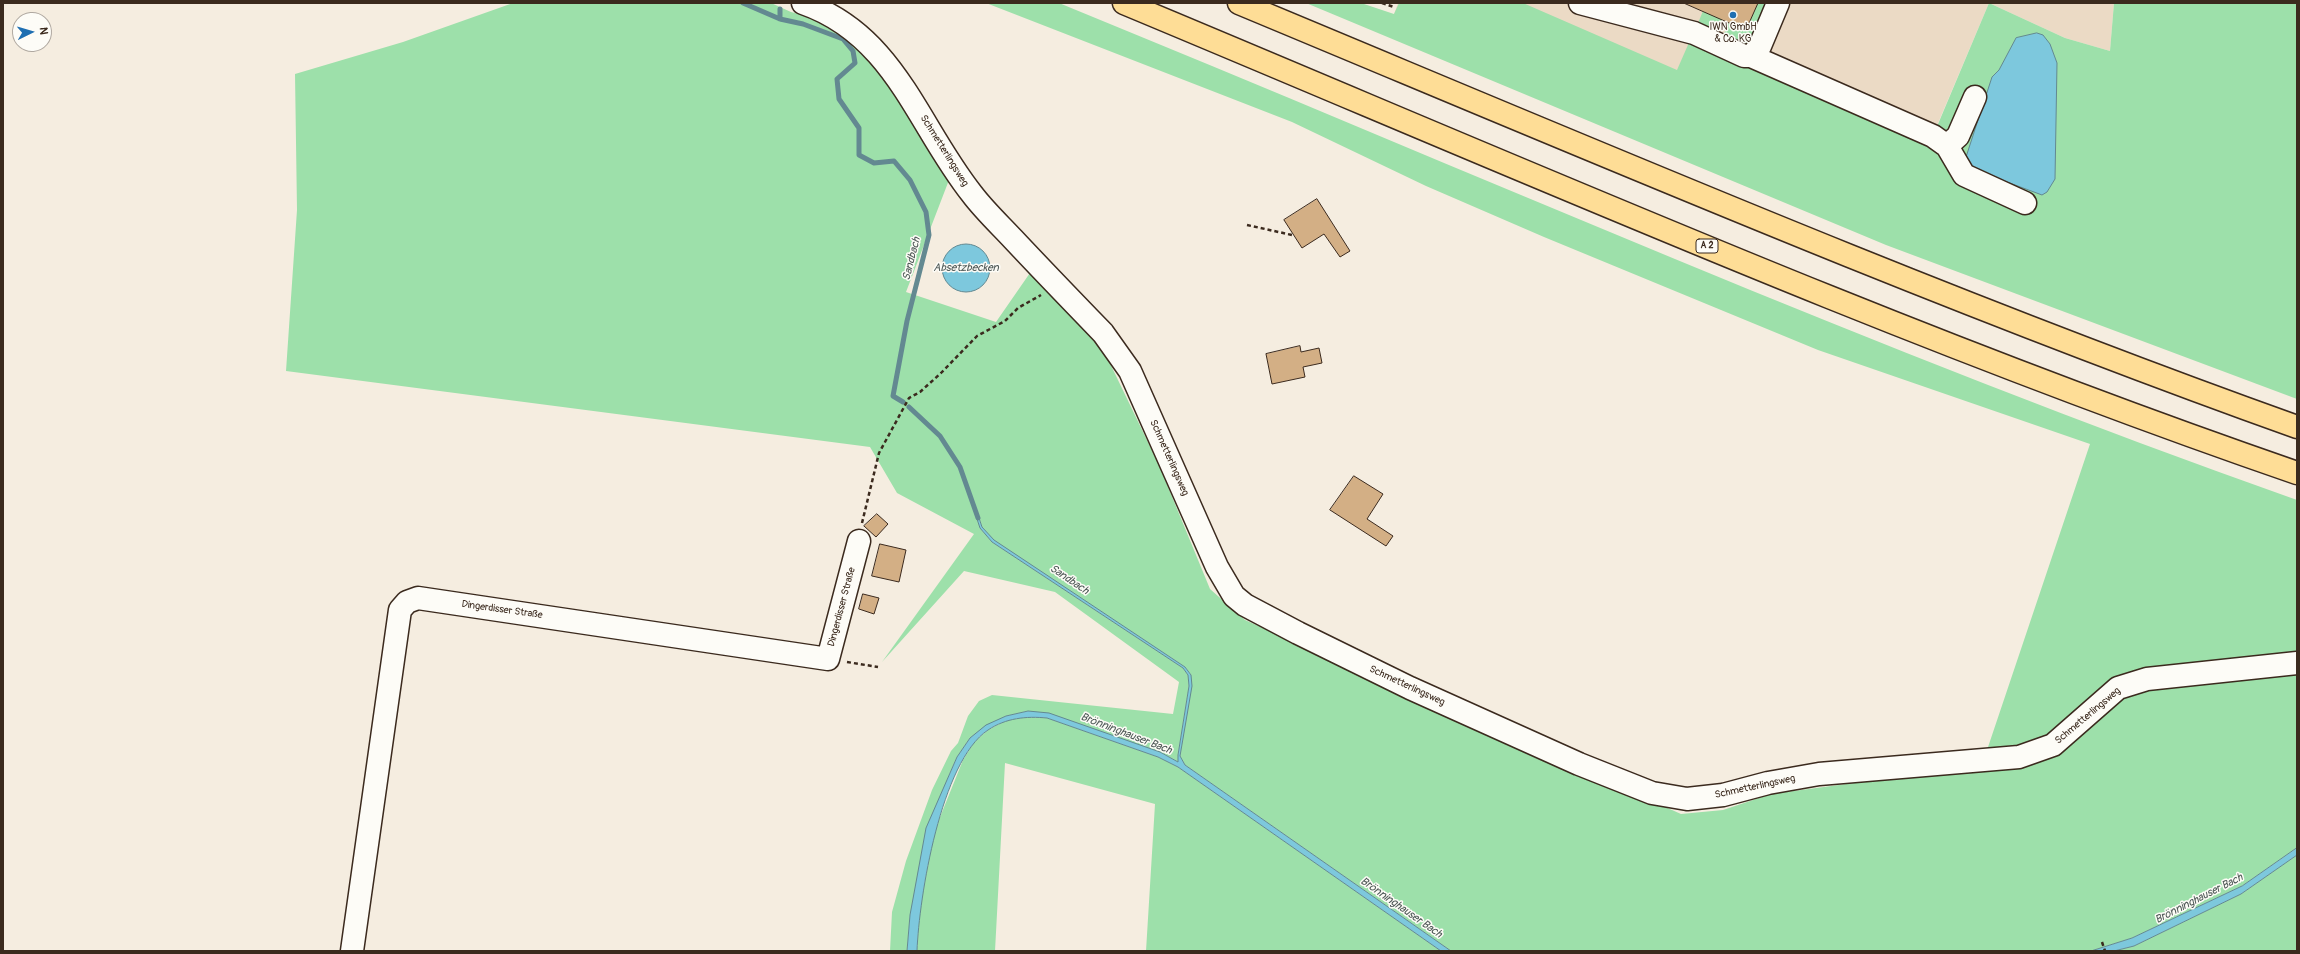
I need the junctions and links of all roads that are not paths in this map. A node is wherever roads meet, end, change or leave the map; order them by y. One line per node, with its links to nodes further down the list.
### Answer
1 (803, 3): 13 (street, Schmetterlingsweg)
2 (1124, 3): 11 (highway, A 2)
3 (1239, 3): 10 (highway)
4 (1580, 3): 6 (street)
5 (1778, 3): 6 (street)
6 (1750, 56): 8 (street)
7 (1975, 97): 8 (street)
8 (1947, 146): 9 (street)
9 (2025, 203)
10 (2297, 427)
11 (2297, 473)
12 (859, 541): 14 (street, Dingerdisser Straße)
13 (2297, 664)
14 (352, 951)

